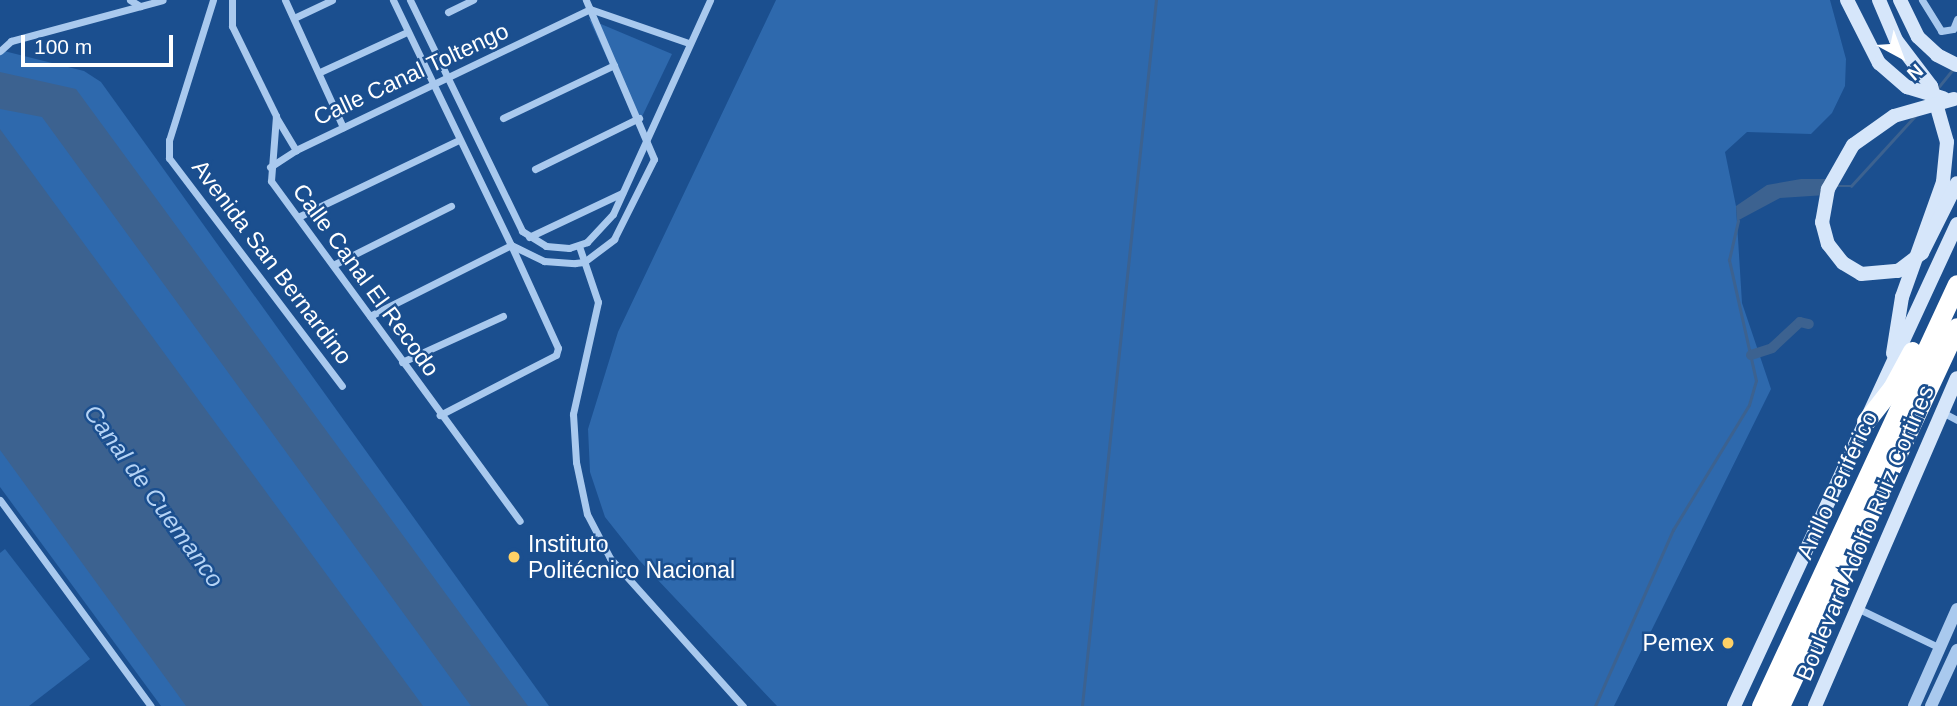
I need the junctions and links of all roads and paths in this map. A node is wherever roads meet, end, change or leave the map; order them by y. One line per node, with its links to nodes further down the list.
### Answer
1 (130, 0): 17 (street)
2 (163, 0): 17 (street)
3 (214, 0): 59 (street, Avenida San Bernardino)
4 (232, 0): 32 (street)
5 (285, 0): 20 (street)
6 (332, 0): 20 (street)
7 (393, 0): 22 (street)
8 (410, 0): 29 (street)
9 (473, 0): 19 (street)
10 (586, 0): 18 (street)
11 (709, 0): 23 (street)
12 (1847, 0): 31 (main road, bridge)
13 (1879, 0): 56 (main road, bridge)
14 (1900, 0): 27 (main road)
15 (1908, 0): 25 (main road)
16 (1922, 0): 21 (street)
17 (140, 6): 24 (street)
18 (590, 9): 23 (street); 26 (street); 29 (street, Calle Canal Toltengo)
19 (448, 12)
20 (294, 18): 28 (street)
21 (1957, 19)
22 (407, 32): 28 (street); 30 (street)
23 (689, 43): 36 (street)
24 (0, 51)
25 (1951, 55)
26 (614, 65): 33 (street); 34 (street)
27 (1957, 65)
28 (320, 72): 35 (street)
29 (447, 79): 30 (street, Calle Canal Toltengo); 46 (street)
30 (433, 85): 35 (street, Calle Canal Toltengo); 37 (street)
31 (1956, 99): 41 (main road, bridge)
32 (276, 116): 38 (street); 39 (street, Calle Canal El Recodo)
33 (503, 118)
34 (639, 118): 36 (street); 40 (street)
35 (344, 127): 38 (street, Calle Canal Toltengo)
36 (648, 136): 42 (street); 49 (street)
37 (459, 140): 44 (street); 47 (street)
38 (296, 150): 39 (street, Calle Canal Toltengo)
39 (270, 167): 44 (street, Calle Canal El Recodo)
40 (535, 169)
41 (1957, 183)
42 (622, 193): 46 (street); 48 (street)
43 (451, 206): 50 (street)
44 (298, 217): 50 (street, Calle Canal El Recodo)
45 (1957, 224): 56 (main road, Boulevard Adolfo Ruiz Cortines)
46 (529, 237): 48 (street)
47 (511, 245): 49 (street); 52 (street); 62 (street)
48 (579, 246): 49 (street)
49 (584, 262): 74 (street)
50 (333, 265): 52 (street, Calle Canal El Recodo)
51 (1957, 284): 64 (highway); 76 (highway, Anillo Periférico)
52 (370, 316): 57 (street, Calle Canal El Recodo)
53 (503, 316): 57 (street)
54 (1957, 327): 60 (highway, Anillo Periférico)
55 (1957, 357): 60 (highway)
56 (1893, 361): 64 (main road, Boulevard Adolfo Ruiz Cortines)
57 (402, 362): 62 (street, Calle Canal El Recodo)
58 (1957, 377): 61 (main road, Boulevard Adolfo Ruiz Cortines)
59 (342, 386)
60 (1918, 411): 77 (highway, Anillo Periférico)
61 (1941, 412): 63 (street); 67 (main road, Boulevard Adolfo Ruiz Cortines)
62 (440, 415): 66 (street, Calle Canal El Recodo)
63 (1957, 420)
64 (1866, 421): 75 (main road, Boulevard Adolfo Ruiz Cortines)
65 (0, 500): 73 (street)
66 (520, 521)
67 (1857, 608): 70 (street); 78 (main road, Boulevard Adolfo Ruiz Cortines)
68 (1957, 609): 69 (street)
69 (1954, 623): 70 (street)
70 (1940, 648): 79 (street)
71 (1957, 650): 72 (street)
72 (1954, 667): 80 (street)
73 (151, 706)
74 (743, 706)
75 (1734, 706)
76 (1761, 706)
77 (1780, 706)
78 (1815, 706)
79 (1914, 706)
80 (1931, 706)

